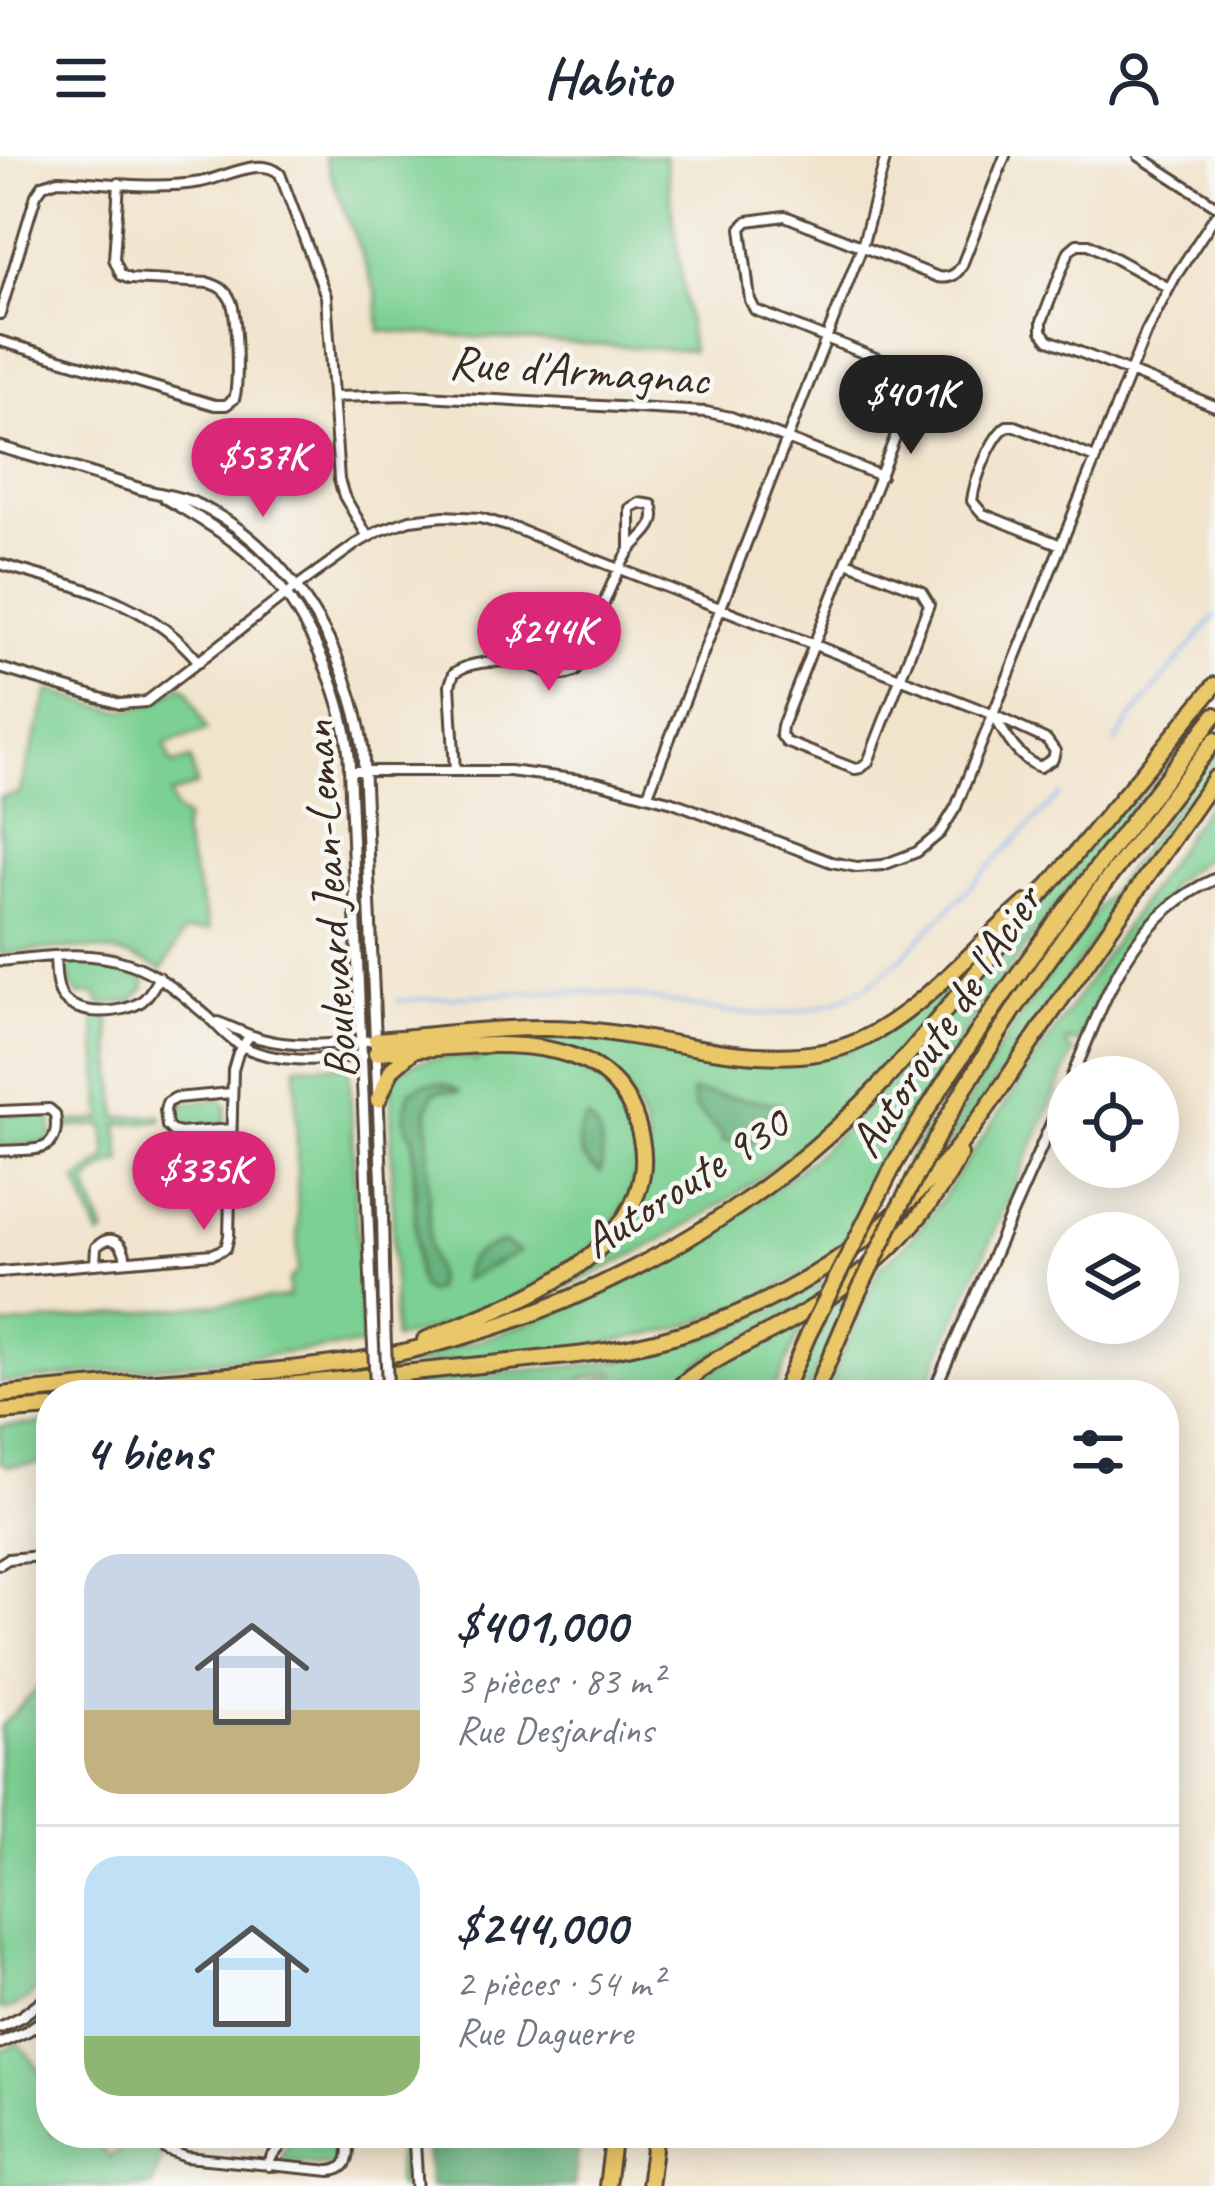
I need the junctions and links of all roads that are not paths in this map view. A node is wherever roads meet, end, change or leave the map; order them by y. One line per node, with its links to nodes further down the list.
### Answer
1 (886, 156): 7 (street)
2 (1005, 156): 7 (street)
3 (1139, 156): 5 (street)
4 (119, 183): 9 (street); 10 (street); 13 (street)
5 (1215, 205)
6 (1215, 215): 8 (street)
7 (862, 247): 11 (street); 11 (street)
8 (1168, 288): 12 (street); 12 (street)
9 (0, 314)
10 (0, 340)
11 (826, 340): 15 (street); 18 (street)
12 (1129, 372): 14 (street); 17 (street)
13 (333, 397): 15 (street, Rue d'Armagnac); 19 (street)
14 (1215, 406)
15 (787, 439): 18 (street, Rue d'Armagnac); 26 (street)
16 (0, 446): 25 (street, Boulevard Jean-Leman)
17 (1095, 458): 20 (street); 20 (street)
18 (880, 476): 22 (street)
19 (368, 537): 24 (street); 25 (street)
20 (1060, 544): 32 (street)
21 (630, 550): 21 (street); 24 (street)
22 (847, 562): 27 (street); 30 (street)
23 (0, 565): 28 (street)
24 (620, 569): 26 (street); 36 (street)
25 (290, 592): 28 (street); 35 (street, Boulevard Jean-Leman); 37 (street, Boulevard Jean-Leman)
26 (721, 608): 27 (street); 39 (street)
27 (814, 644): 30 (street); 30 (street)
28 (199, 662): 29 (street)
29 (0, 668)
30 (901, 678): 32 (street)
31 (1215, 685): 40 (highway, Autoroute 930)
32 (993, 715): 32 (street); 39 (street)
33 (1215, 715): 68 (highway, Autoroute de l'Acier, bridge)
34 (1215, 740): 69 (highway, Autoroute de l'Acier, bridge)
35 (350, 771): 37 (street); 48 (street, Boulevard Jean-Leman)
36 (454, 771): 37 (street); 39 (street)
37 (364, 772): 48 (street, Boulevard Jean-Leman)
38 (1215, 778): 54 (highway)
39 (648, 794)
40 (1057, 876): 48 (highway); 62 (highway, Autoroute 930)
41 (1215, 879): 50 (street)
42 (55, 956): 43 (street); 44 (street); 44 (street)
43 (0, 961)
44 (159, 977): 45 (street)
45 (211, 1019): 46 (street); 47 (street)
46 (250, 1036): 47 (street); 48 (street)
47 (242, 1046): 48 (street); 51 (street)
48 (368, 1048): 49 (highway); 52 (street, Boulevard Jean-Leman); 61 (street, Boulevard Jean-Leman)
49 (415, 1049): 52 (highway); 62 (highway)
50 (1081, 1056)
51 (231, 1093): 55 (street); 55 (street)
52 (378, 1100): 61 (street, Boulevard Jean-Leman)
53 (0, 1111): 57 (street)
54 (976, 1123): 64 (highway); 67 (highway)
55 (231, 1129): 58 (street)
56 (1047, 1134): 70 (street)
57 (0, 1151)
58 (126, 1261): 59 (street); 59 (street)
59 (95, 1264): 60 (street)
60 (0, 1272)
61 (379, 1335): 65 (street, Boulevard Jean-Leman, bridge); 66 (street, Boulevard Jean-Leman, bridge)
62 (390, 1355): 63 (highway, Autoroute 930)
63 (166, 1380)
64 (338, 1380)
65 (377, 1380)
66 (386, 1380)
67 (688, 1380)
68 (788, 1380)
69 (820, 1380)
70 (939, 1380)
71 (36, 1392): 72 (highway, Autoroute 930)
72 (0, 1395)
73 (36, 1409): 74 (highway)
74 (0, 1412)
75 (36, 1556): 76 (street)
76 (0, 1564)
77 (36, 2005): 79 (street)
78 (36, 2026): 80 (street)
79 (0, 2027)
80 (0, 2043)
81 (165, 2148): 87 (street)
82 (279, 2148): 87 (street)
83 (349, 2148): 87 (street)
84 (415, 2148): 88 (street)
85 (612, 2148): 89 (highway)
86 (654, 2148): 90 (highway)
87 (269, 2166)
88 (417, 2186)
89 (608, 2186)
90 (649, 2186)

